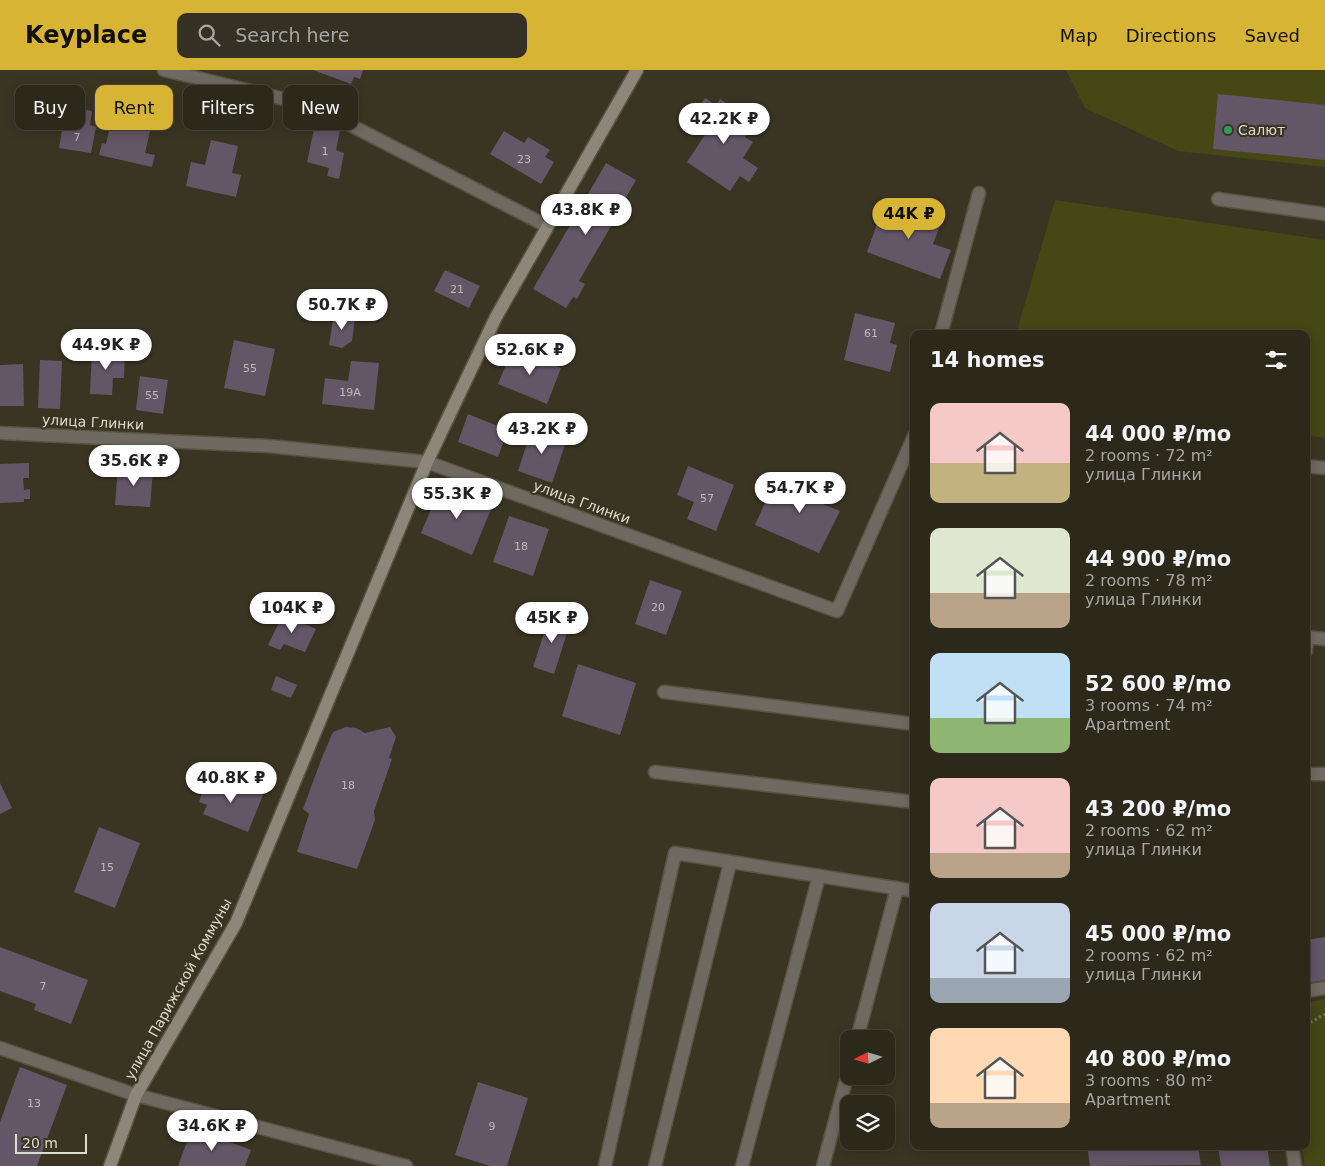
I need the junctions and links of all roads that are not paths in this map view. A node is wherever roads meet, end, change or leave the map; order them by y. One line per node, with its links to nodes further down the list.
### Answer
1 (164, 70): 6 (street)
2 (637, 70): 6 (street, улица Парижской Коммуны)
3 (979, 192): 7 (street)
4 (1218, 199): 5 (street)
5 (1325, 214)
6 (547, 226): 10 (street, улица Парижской Коммуны)
7 (942, 330)
8 (0, 432): 10 (street, улица Глинки)
9 (910, 445): 10 (street, улица Глинки)
10 (427, 462): 30 (street, улица Парижской Коммуны)
11 (1310, 466): 12 (street)
12 (1325, 468)
13 (1310, 637): 14 (street)
14 (1325, 639)
15 (664, 692): 16 (street)
16 (910, 723)
17 (655, 772): 20 (street)
18 (1310, 774): 19 (street)
19 (1325, 774)
20 (910, 802)
21 (730, 863): 22 (street); 34 (street); 35 (street)
22 (819, 876): 23 (street); 36 (street)
23 (898, 888): 24 (street); 27 (street)
24 (910, 890)
25 (1325, 988): 26 (street)
26 (1310, 990)
27 (859, 1030)
28 (0, 1048): 30 (street)
29 (845, 1085): 37 (street)
30 (136, 1095): 32 (street, улица Парижской Коммуны); 33 (street)
31 (1293, 1150): 38 (street)
32 (110, 1166)
33 (406, 1166)
34 (605, 1166)
35 (655, 1166)
36 (742, 1166)
37 (823, 1166)
38 (1295, 1166)

